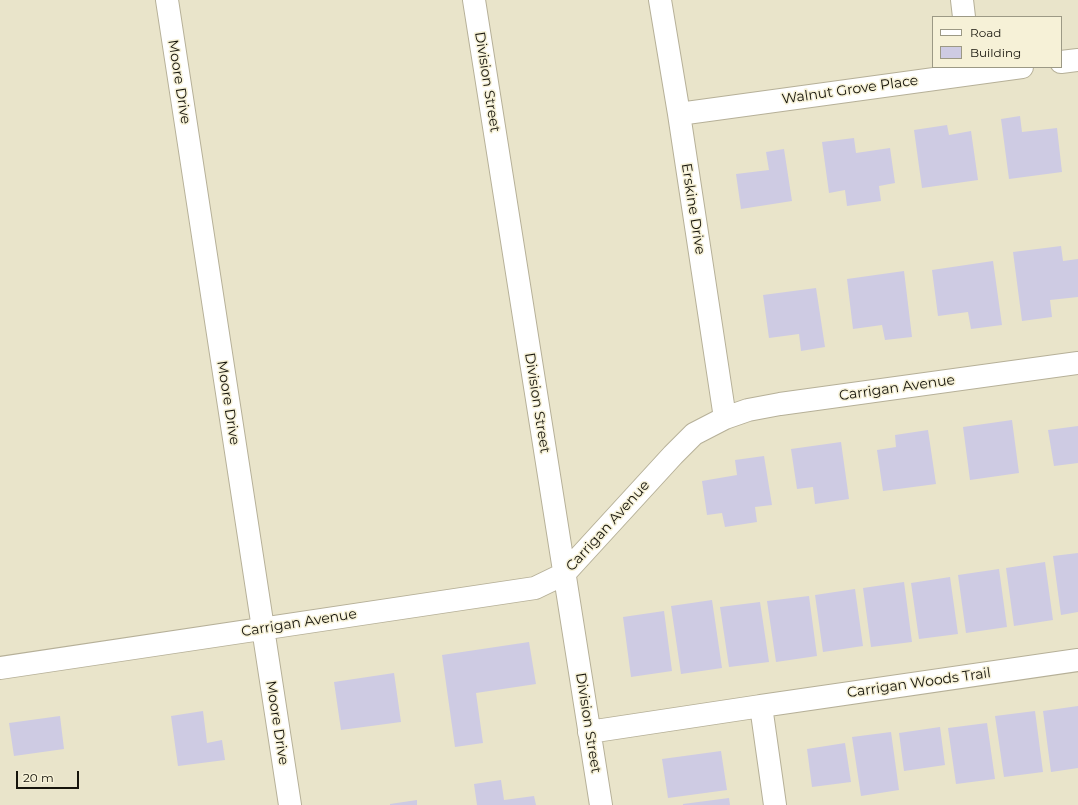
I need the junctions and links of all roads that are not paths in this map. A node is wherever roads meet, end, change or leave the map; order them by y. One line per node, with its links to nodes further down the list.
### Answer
1 (167, 0): 14 (street, Moore Drive)
2 (474, 0): 13 (street, Division Street)
3 (660, 0): 10 (street, Erskine Drive)
4 (962, 0): 5 (street)
5 (964, 16)
6 (1078, 60): 7 (street)
7 (1062, 62)
8 (1005, 68): 9 (street, Walnut Grove Place)
9 (971, 70): 10 (street, Walnut Grove Place)
10 (679, 114): 12 (street, Erskine Drive)
11 (1078, 363): 12 (street, Carrigan Avenue)
12 (725, 418): 13 (street, Carrigan Avenue)
13 (564, 574): 14 (street, Carrigan Avenue); 18 (street, Division Street)
14 (262, 628): 16 (street, Carrigan Avenue); 19 (street, Moore Drive)
15 (1078, 660): 17 (street, Carrigan Woods Trail)
16 (0, 668)
17 (761, 706): 18 (street, Carrigan Woods Trail); 21 (street)
18 (590, 732): 20 (street, Division Street)
19 (290, 805)
20 (601, 805)
21 (775, 805)

